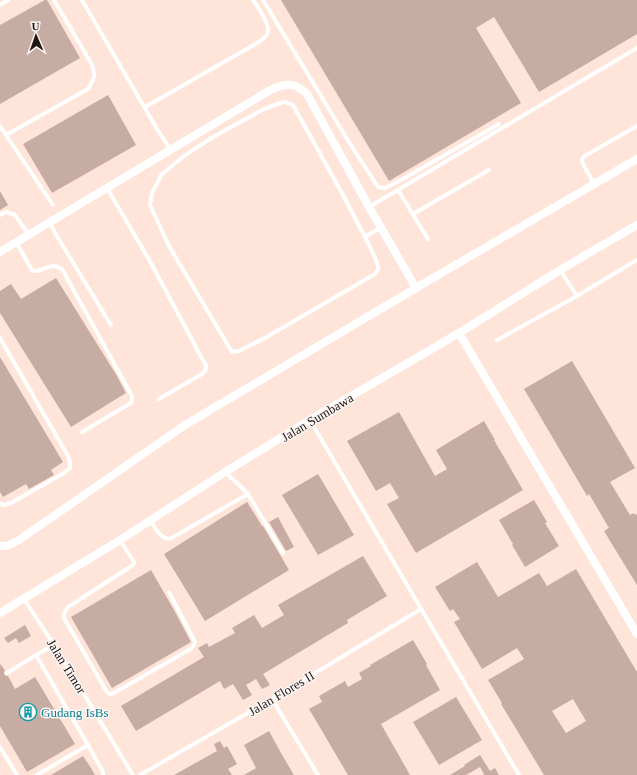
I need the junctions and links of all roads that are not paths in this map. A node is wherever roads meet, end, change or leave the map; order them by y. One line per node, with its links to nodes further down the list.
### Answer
1 (8, 0): 6 (lane)
2 (54, 0): 12 (lane)
3 (82, 0): 8 (lane)
4 (253, 0): 8 (lane)
5 (263, 0): 9 (lane)
6 (0, 5)
7 (637, 48): 18 (lane)
8 (145, 107): 13 (lane)
9 (499, 124)
10 (0, 126): 12 (lane)
11 (637, 126): 16 (lane)
12 (6, 135): 19 (lane)
13 (171, 150): 17 (street); 20 (street)
14 (637, 159): 16 (street)
15 (489, 170): 21 (lane)
16 (594, 184): 33 (street)
17 (107, 188): 23 (street); 39 (lane)
18 (398, 190): 20 (lane); 21 (lane)
19 (53, 205)
20 (369, 207): 25 (street)
21 (413, 214): 28 (lane)
22 (0, 215): 26 (lane)
23 (50, 222): 26 (street); 35 (lane)
24 (637, 225): 32 (street, Jalan Sumbawa)
25 (381, 227): 27 (lane); 33 (street)
26 (29, 235): 29 (street)
27 (365, 237): 27 (lane)
28 (428, 238)
29 (16, 242): 30 (street); 41 (lane)
30 (0, 252)
31 (637, 260): 34 (lane)
32 (562, 273): 34 (lane); 36 (street, Jalan Sumbawa)
33 (416, 288): 47 (street)
34 (577, 296): 38 (lane)
35 (111, 325)
36 (459, 333): 40 (street, Jalan Sumbawa); 53 (street)
37 (0, 338): 44 (lane)
38 (497, 340)
39 (159, 399)
40 (310, 420): 42 (street, Jalan Sumbawa); 51 (lane)
41 (82, 432)
42 (225, 472): 43 (lane); 45 (street, Jalan Sumbawa)
43 (248, 494): 45 (lane); 48 (lane)
44 (0, 503)
45 (152, 522): 46 (street, Jalan Sumbawa)
46 (122, 542): 49 (lane); 50 (street, Jalan Sumbawa)
47 (0, 546)
48 (283, 554)
49 (169, 592)
50 (24, 599): 52 (street, Jalan Sumbawa); 54 (lane, Jalan Timor)
51 (421, 610): 57 (lane, Jalan Flores II); 66 (lane)
52 (0, 613)
53 (637, 634)
54 (54, 645): 55 (lane); 63 (lane, Jalan Timor)
55 (36, 654): 56 (lane); 58 (lane)
56 (7, 673)
57 (272, 699): 64 (lane, Jalan Flores II); 65 (lane)
58 (88, 745): 61 (lane); 62 (lane)
59 (0, 747): 60 (lane)
60 (16, 775)
61 (37, 775)
62 (103, 775)
63 (133, 775)
64 (140, 775)
65 (318, 775)
66 (519, 775)

